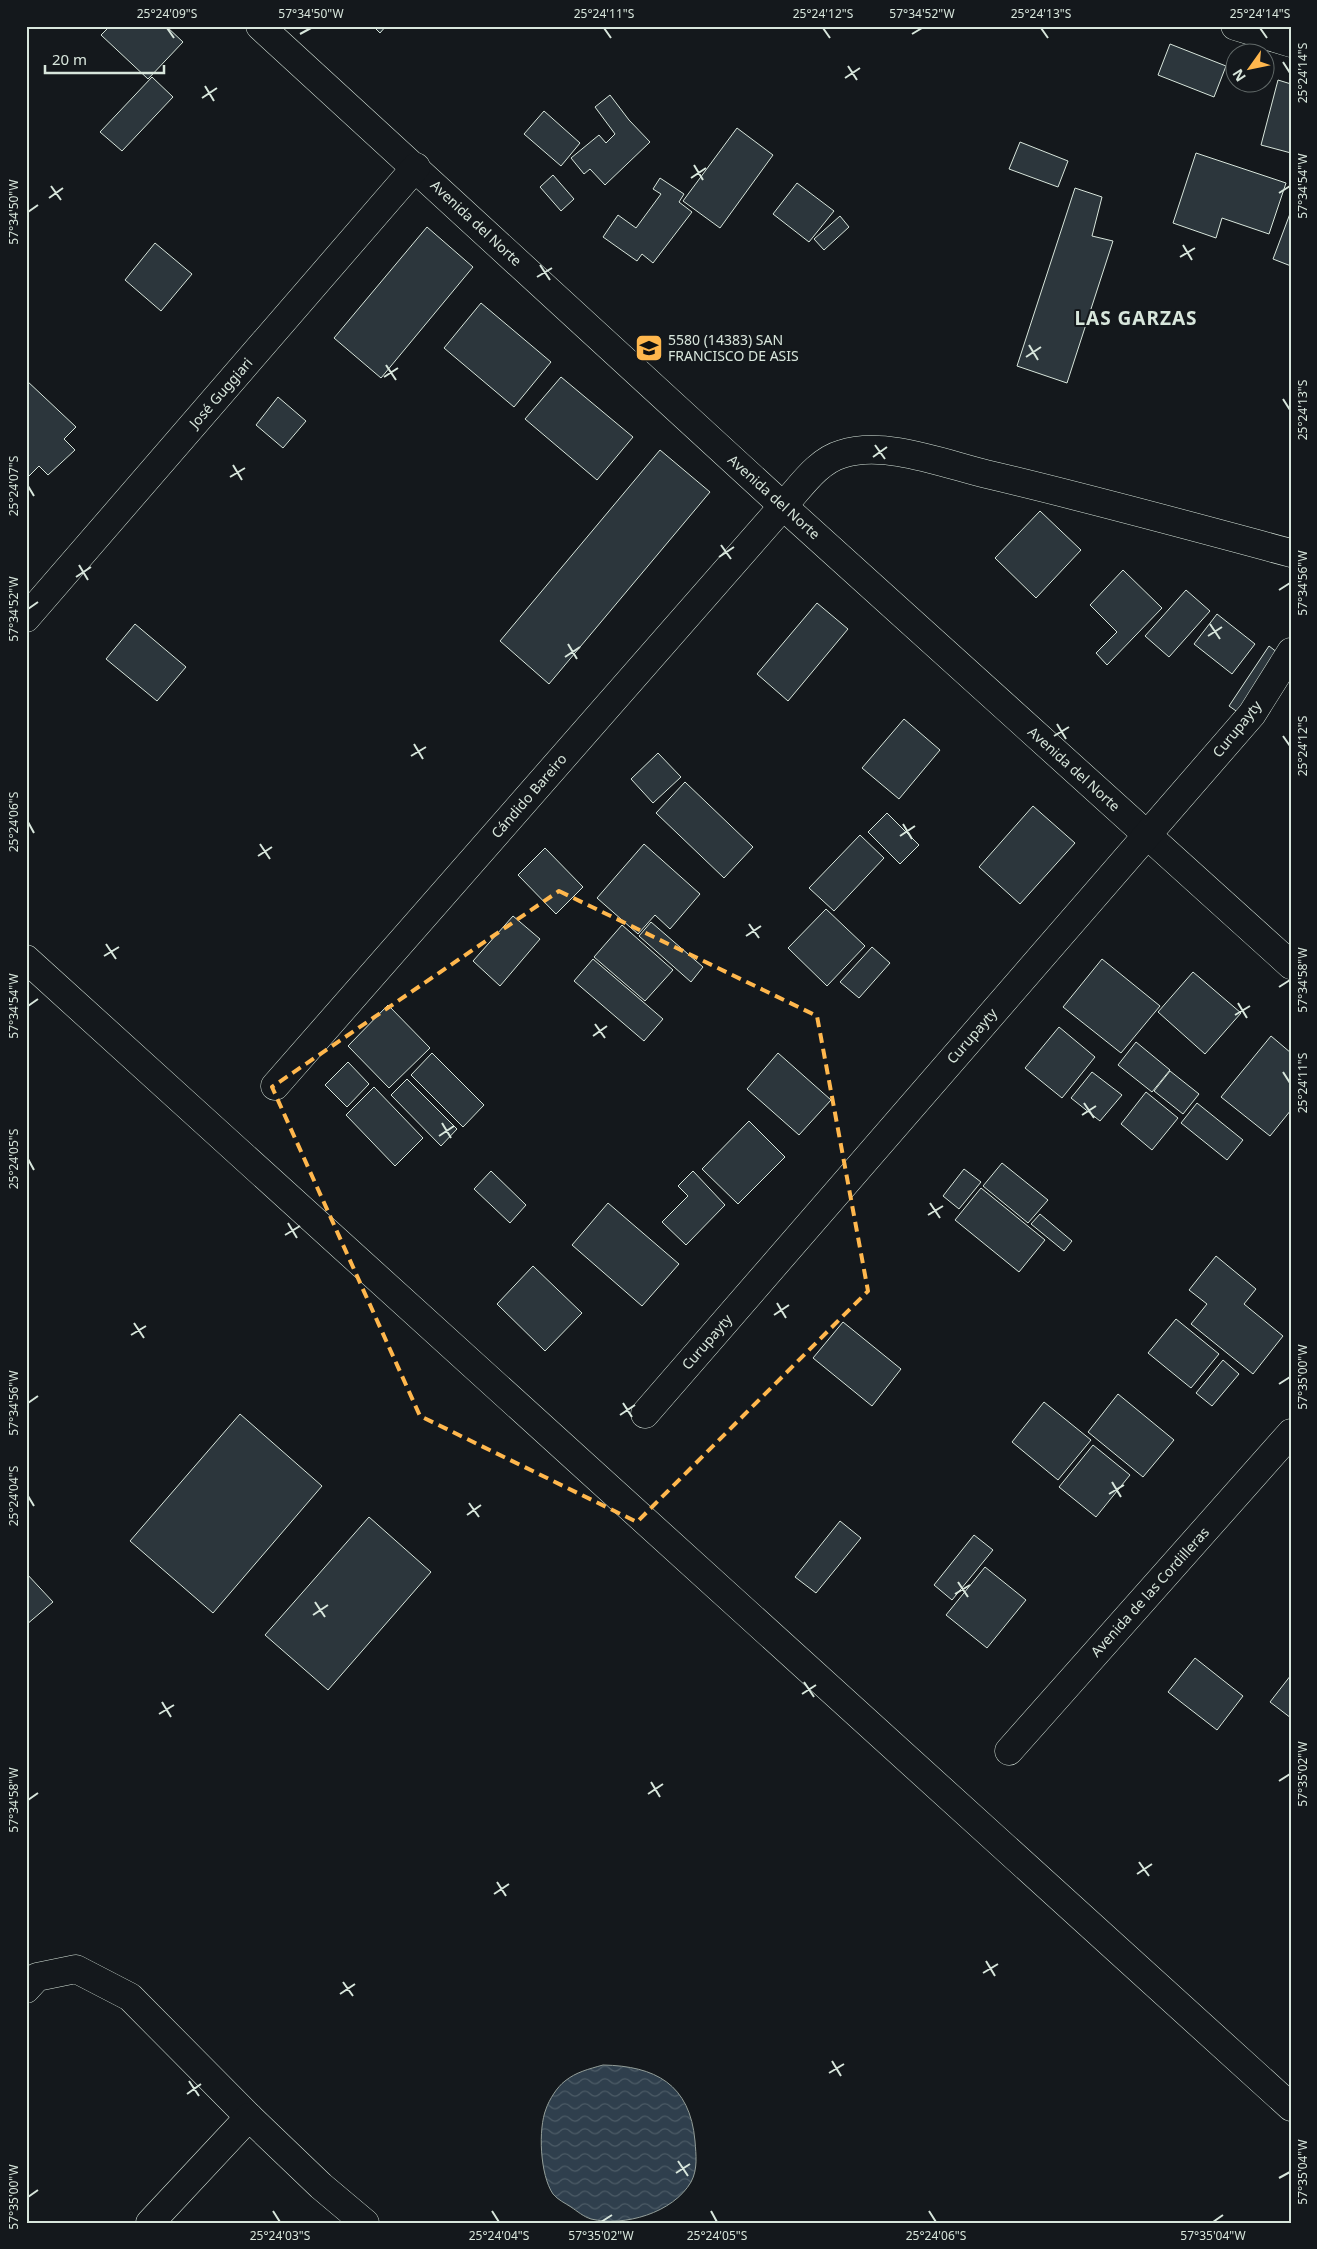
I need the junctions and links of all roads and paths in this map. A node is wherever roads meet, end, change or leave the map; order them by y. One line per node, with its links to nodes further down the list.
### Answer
1 (260, 26): 4 (street, Avenida del Norte)
2 (1235, 26): 3 (street)
3 (1291, 43)
4 (416, 168): 5 (street, Avenida del Norte); 7 (street, José Guggiari)
5 (783, 506): 6 (street, Cándido Bareiro); 9 (street, Avenida del Norte); 12 (street, Cándido Bareiro)
6 (1291, 553)
7 (26, 618)
8 (1291, 652): 9 (street, Curupayty)
9 (1146, 834): 11 (street, Avenida del Norte); 13 (street, Curupayty)
10 (26, 959): 17 (street)
11 (1291, 965)
12 (275, 1086)
13 (646, 1414)
14 (1291, 1434): 15 (street, Avenida de las Cordilleras)
15 (1009, 1751)
16 (26, 1989): 18 (street)
17 (1291, 2107)
18 (249, 2117): 19 (street); 20 (street)
19 (150, 2223)
20 (364, 2223)

